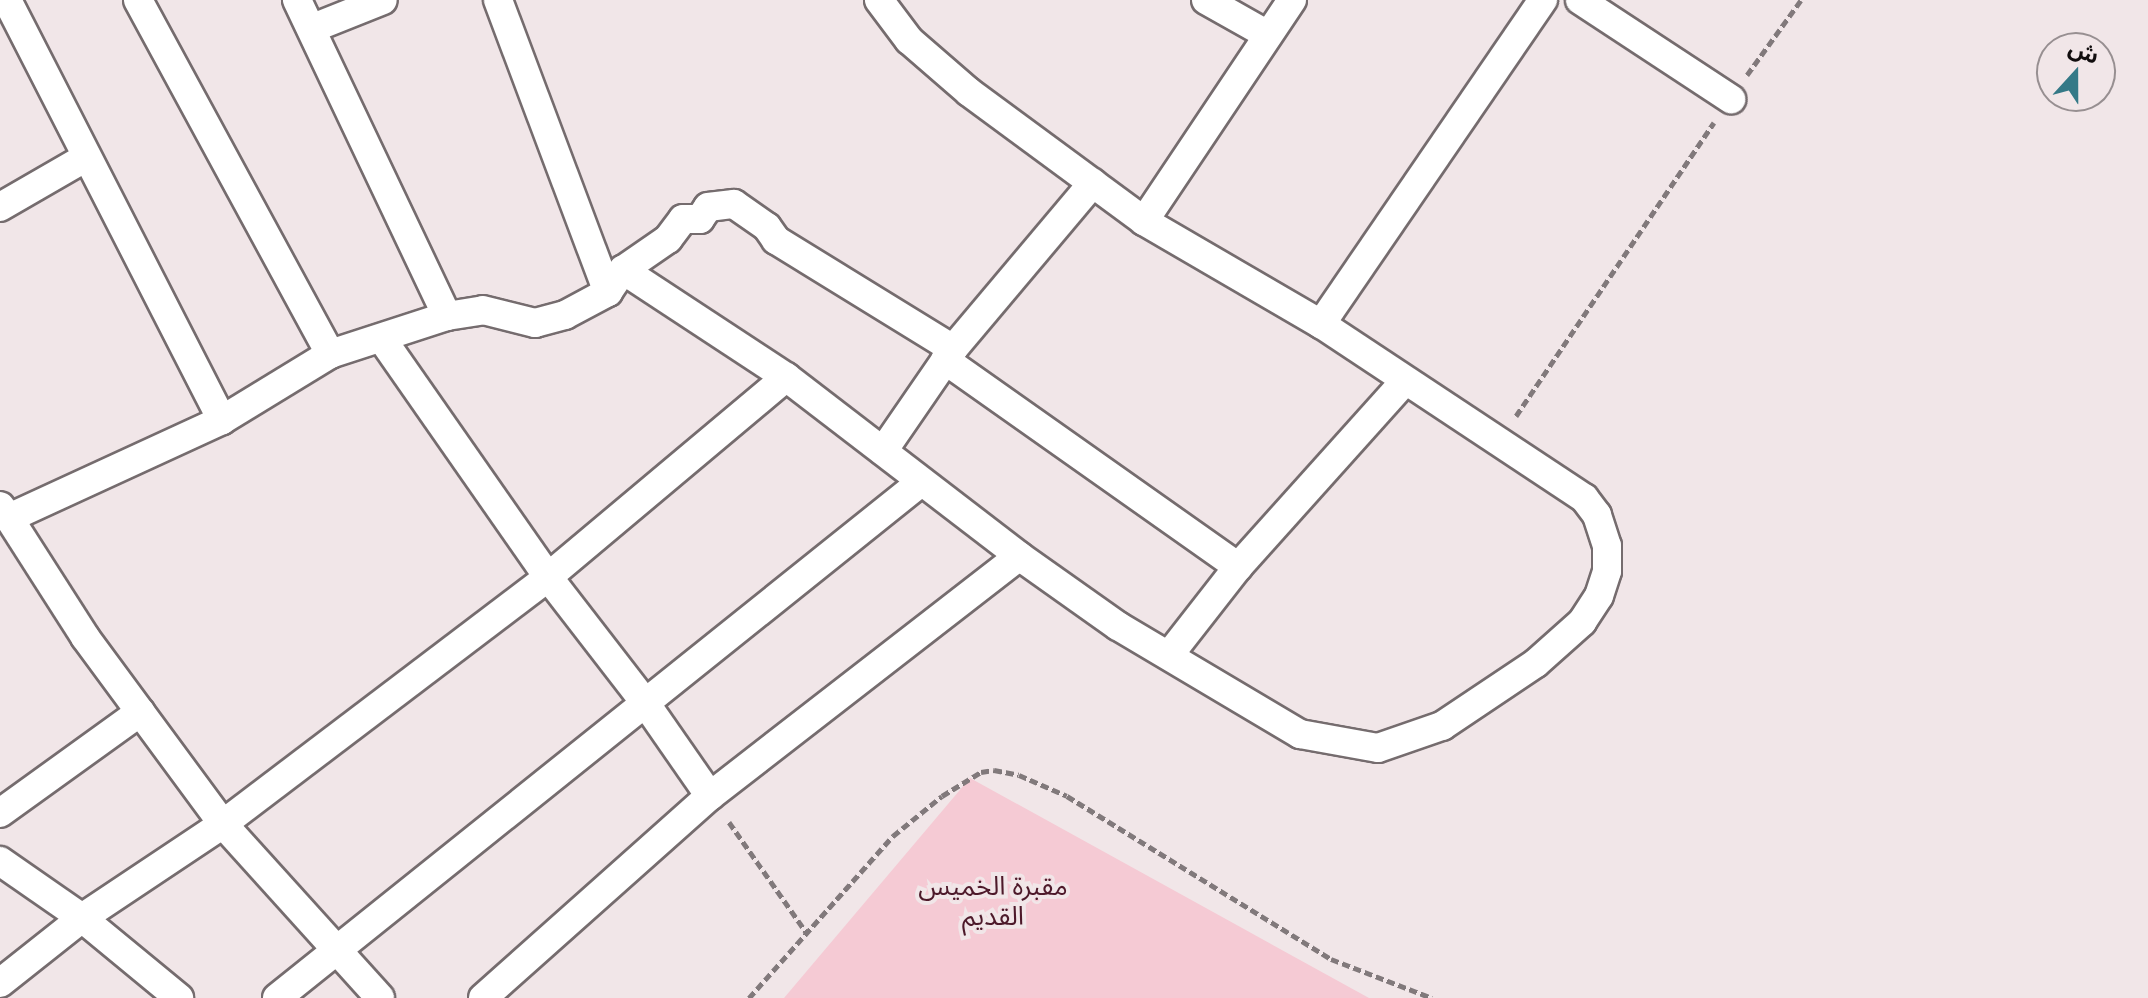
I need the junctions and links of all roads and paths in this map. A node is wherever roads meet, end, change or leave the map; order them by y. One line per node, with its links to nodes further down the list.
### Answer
1 (7, 0): 15 (street)
2 (138, 0): 23 (street)
3 (297, 0): 12 (street)
4 (383, 0): 12 (street)
5 (498, 0): 19 (street)
6 (879, 0): 16 (street)
7 (1206, 0): 13 (street)
8 (1292, 0): 13 (street)
9 (1543, 0): 21 (street)
10 (1580, 0): 14 (street)
11 (1801, 0): 14 (path)
12 (313, 28): 20 (street)
13 (1268, 35): 18 (street)
14 (1731, 99): 28 (path)
15 (85, 158): 17 (street); 27 (street)
16 (1093, 183): 18 (street); 24 (street)
17 (0, 207)
18 (1144, 221): 21 (street)
19 (615, 281): 20 (street); 24 (street); 25 (street)
20 (447, 316): 22 (street)
21 (1321, 324): 26 (street)
22 (382, 339): 23 (street); 34 (street)
23 (330, 354): 27 (street)
24 (949, 355): 29 (street); 33 (street)
25 (786, 377): 29 (street); 34 (street)
26 (1405, 381): 28 (street); 33 (street)
27 (222, 420): 31 (street)
28 (1500, 440): 35 (street)
29 (883, 451): 30 (street)
30 (921, 482): 32 (street); 36 (street)
31 (4, 512): 37 (street)
32 (1019, 556): 35 (street); 38 (street)
33 (1238, 567): 35 (street)
34 (548, 577): 36 (street); 40 (street)
35 (1170, 654)
36 (646, 704): 38 (street); 44 (street)
37 (140, 712): 39 (street); 40 (street)
38 (710, 796): 43 (path); 49 (street)
39 (0, 813)
40 (223, 824): 42 (street); 44 (street)
41 (0, 861): 42 (street)
42 (82, 918): 45 (street); 46 (street)
43 (806, 932): 50 (path); 51 (path)
44 (335, 950): 47 (street); 48 (street)
45 (0, 983)
46 (179, 998)
47 (277, 998)
48 (380, 998)
49 (483, 998)
50 (749, 998)
51 (1432, 998)

